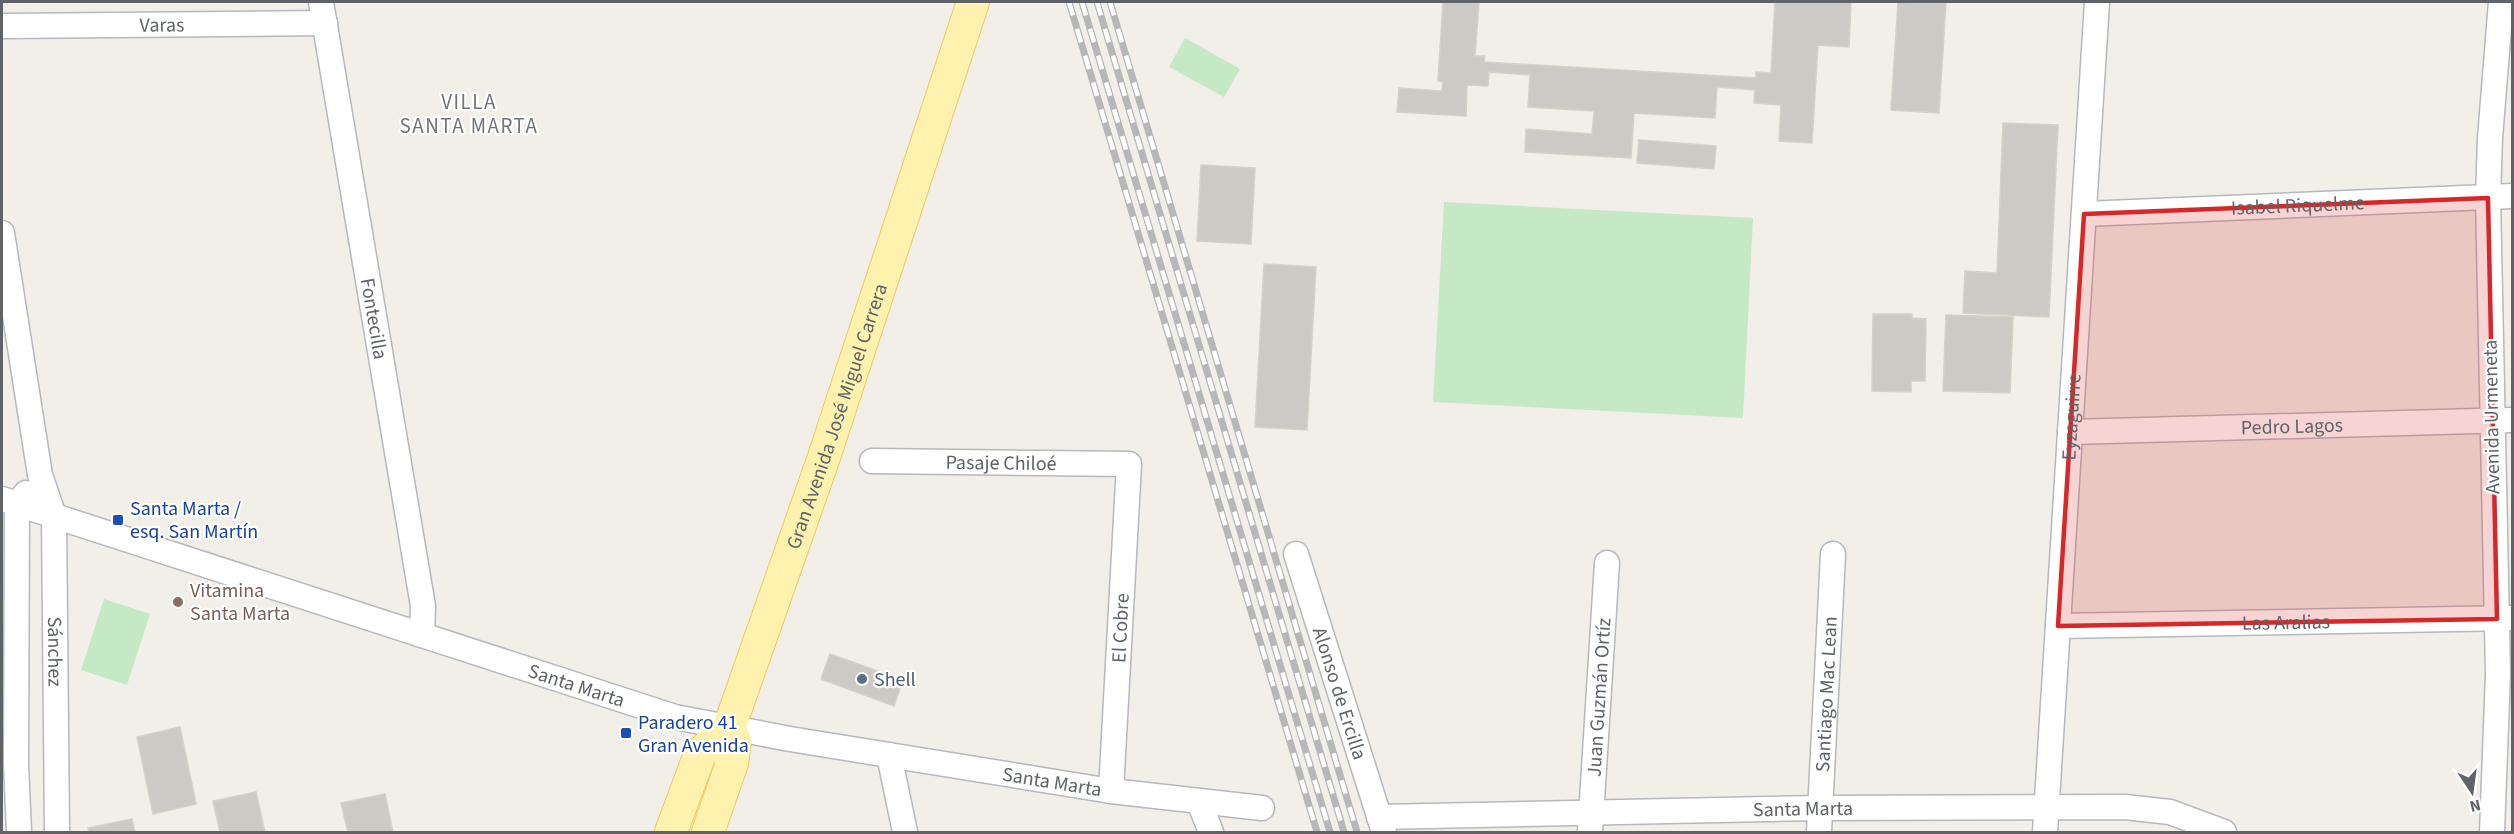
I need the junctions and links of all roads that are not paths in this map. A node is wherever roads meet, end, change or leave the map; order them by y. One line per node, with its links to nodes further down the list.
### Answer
1 (952, 2): 8 (main road, Gran Avenida José Miguel Carrera)
2 (972, 2): 8 (main road, Gran Avenida José Miguel Carrera)
3 (996, 2): 8 (main road, Gran Avenida José Miguel Carrera)
4 (2097, 2): 11 (street, Eyzaguirre)
5 (2501, 2): 10 (street, Avenida Urmeneta)
6 (323, 12): 7 (street, Varas); 25 (street, Fontecilla)
7 (2, 26)
8 (938, 104): 26 (main road, Gran Avenida José Miguel Carrera)
9 (2512, 196): 10 (street, Isabel Riquelme)
10 (2488, 198): 11 (street, Isabel Riquelme); 13 (street, Avenida Urmeneta)
11 (2084, 214): 14 (street, Eyzaguirre)
12 (2, 233): 17 (street, Sánchez)
13 (2502, 420): 14 (street, Pedro Lagos); 23 (street, Avenida Urmeneta)
14 (2070, 432): 24 (street, Eyzaguirre)
15 (872, 461): 16 (street, Pasaje Chiloé)
16 (1129, 465): 29 (street, El Cobre)
17 (40, 475): 18 (street); 19 (street, Sánchez)
18 (9, 502): 19 (street, Santa Marta); 28 (street, Sánchez)
19 (54, 516): 25 (street, Santa Marta); 37 (street, Sánchez)
20 (1296, 554): 35 (street, Alonso de Ercilla)
21 (1833, 554): 33 (street, Santiago Mac Lean)
22 (1607, 563): 34 (street, Juan Guzmán Ortíz)
23 (2505, 619): 24 (street, Las Aralias); 45 (street, Avenida Urmeneta)
24 (2058, 626): 31 (street, Eyzaguirre)
25 (422, 635): 26 (street, Santa Marta)
26 (729, 728): 27 (street, Santa Marta); 38 (main road, Gran Avenida José Miguel Carrera); 39 (main road, Gran Avenida José Miguel Carrera)
27 (889, 755): 29 (street, Santa Marta); 40 (street)
28 (9, 762): 36 (street, Sánchez)
29 (1111, 791): 30 (street, Santa Marta)
30 (1198, 802): 32 (street, Santa Marta); 41 (street)
31 (2047, 806): 33 (street, Santa Marta); 43 (street, Eyzaguirre); 44 (street, Santa Marta)
32 (1262, 808)
33 (1820, 808): 34 (street, Santa Marta); 42 (street, Santiago Mac Lean)
34 (1591, 823): 35 (street, Santa Marta)
35 (1381, 825)
36 (19, 832)
37 (57, 832)
38 (671, 832)
39 (708, 832)
40 (905, 832)
41 (1211, 832)
42 (1819, 832)
43 (2045, 832)
44 (2224, 832)
45 (2492, 832)

